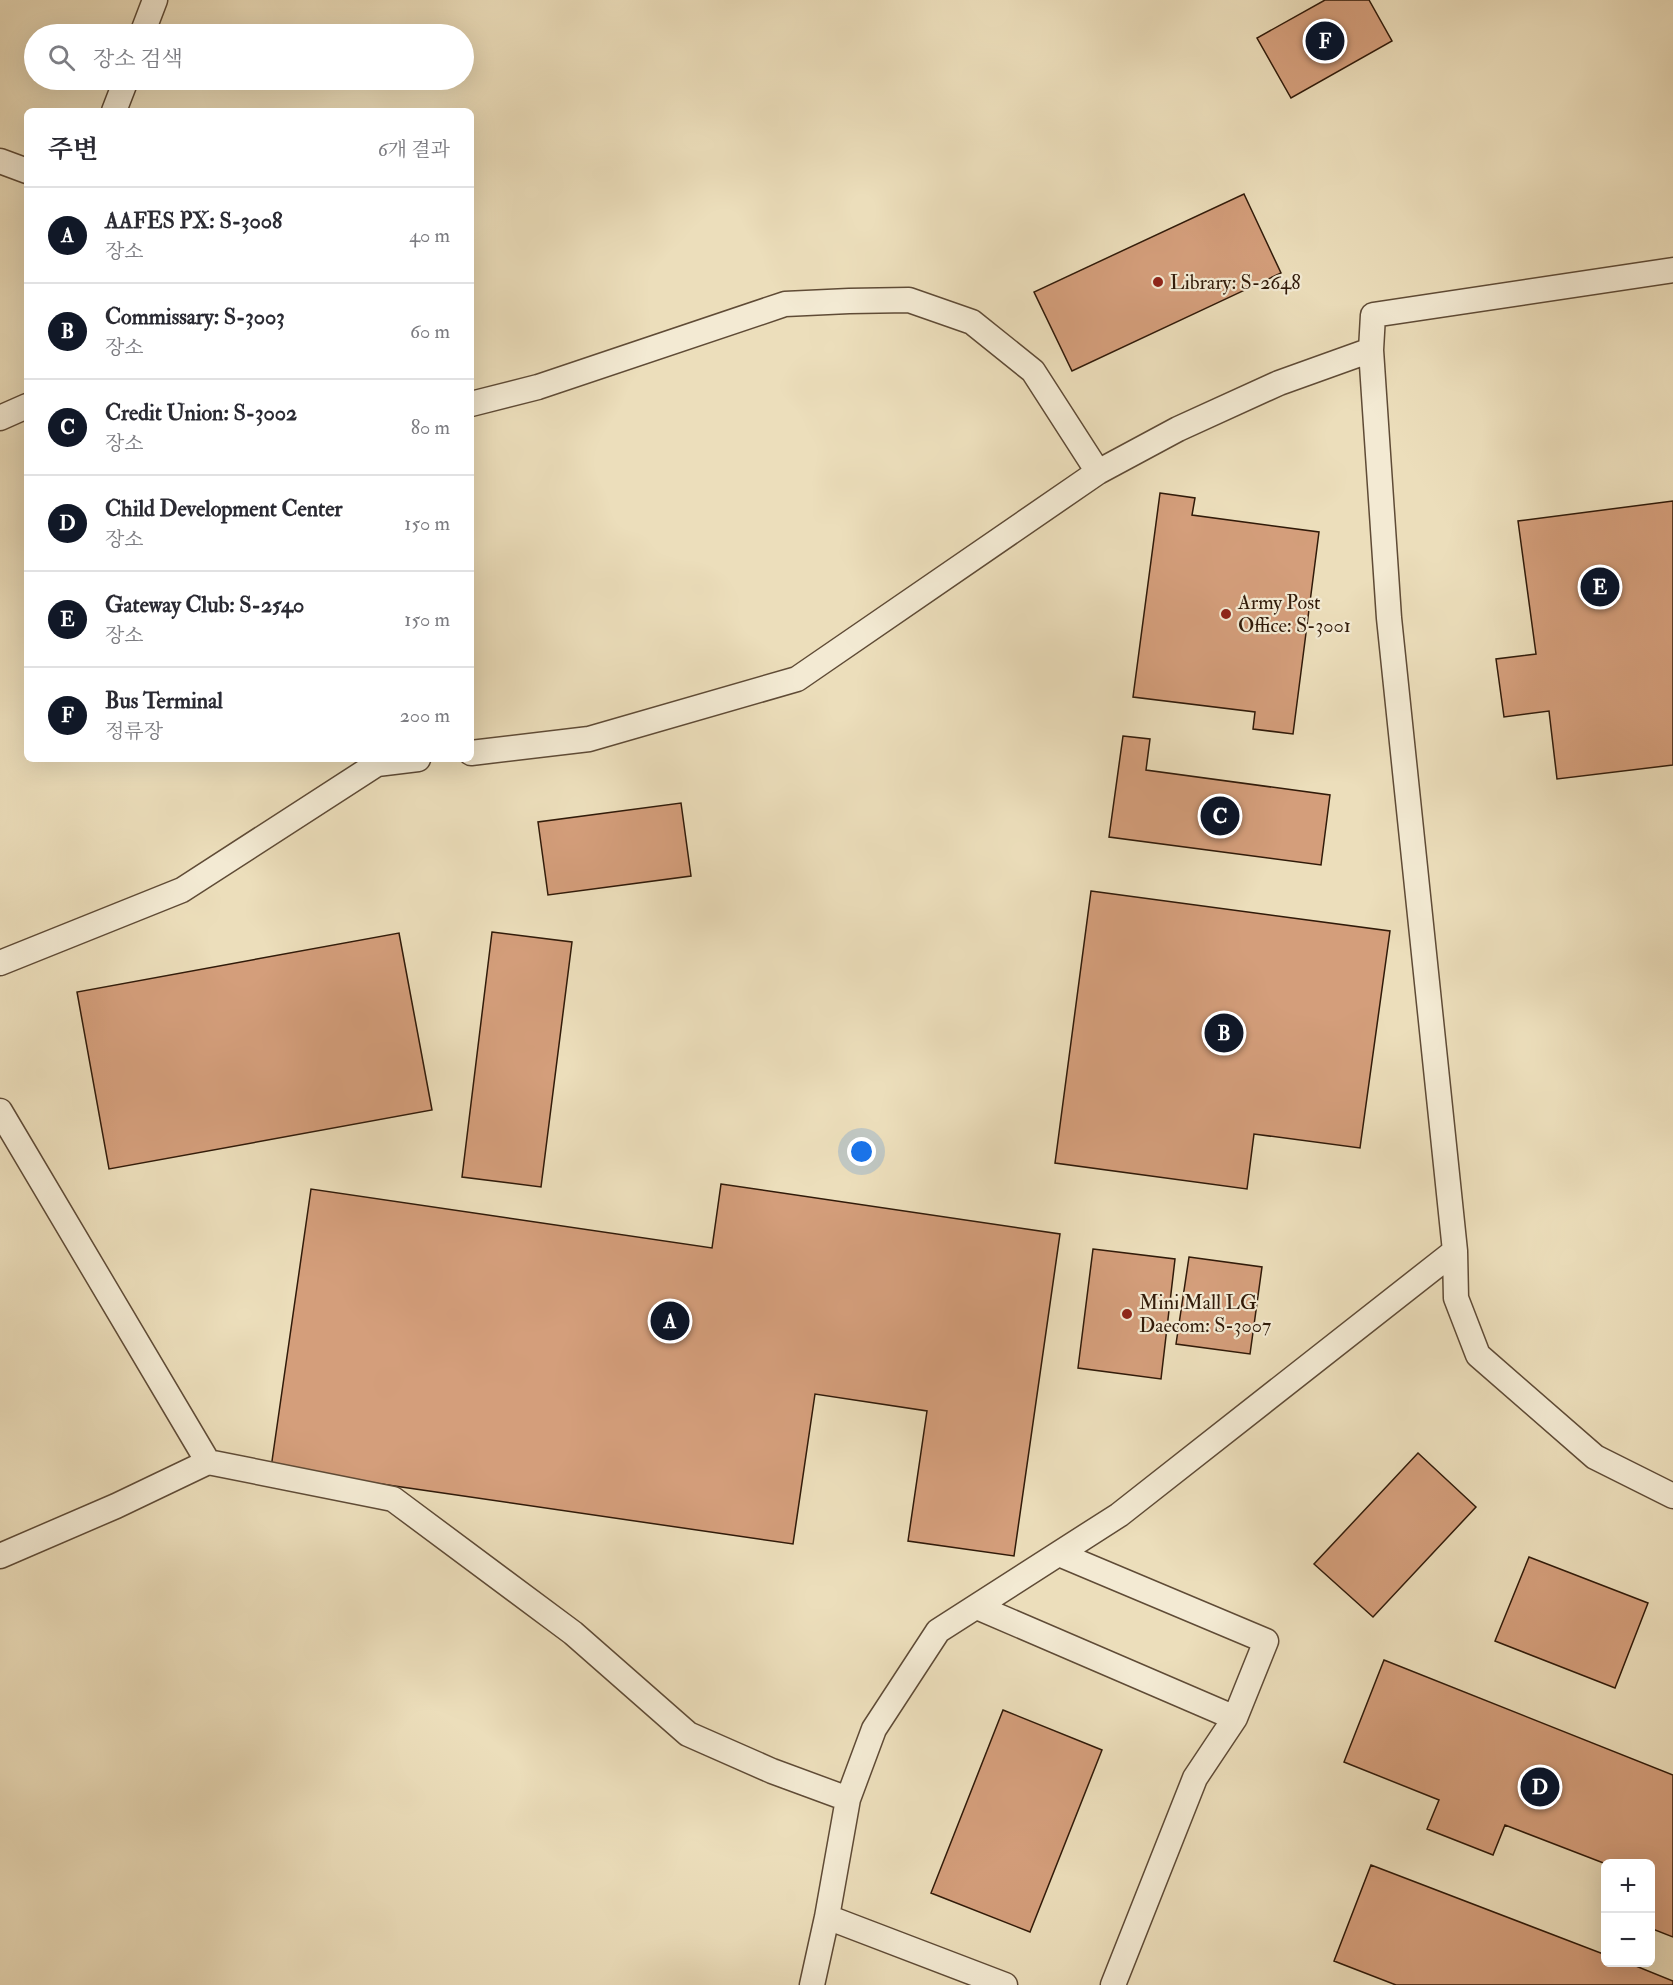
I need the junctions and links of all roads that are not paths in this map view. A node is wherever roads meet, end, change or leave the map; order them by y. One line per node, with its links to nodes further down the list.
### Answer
1 (155, 0): 2 (lane)
2 (146, 24)
3 (122, 90): 4 (lane)
4 (115, 108)
5 (0, 161): 6 (lane)
6 (24, 170)
7 (1673, 270): 8 (lane)
8 (1371, 350): 12 (lane); 17 (lane)
9 (474, 403): 12 (lane)
10 (24, 407): 11 (lane)
11 (0, 418)
12 (1098, 472): 13 (lane)
13 (474, 753)
14 (393, 762): 15 (lane)
15 (0, 963)
16 (0, 1111): 18 (lane)
17 (1455, 1251): 19 (lane); 20 (lane)
18 (208, 1462): 21 (lane); 24 (lane)
19 (1673, 1496)
20 (1059, 1554): 22 (lane); 23 (lane)
21 (0, 1556)
22 (977, 1607): 23 (lane); 24 (lane)
23 (1235, 1718): 28 (lane)
24 (848, 1799): 25 (lane)
25 (827, 1917): 26 (lane); 27 (lane)
26 (812, 1985)
27 (1005, 1985)
28 (1113, 1985)

